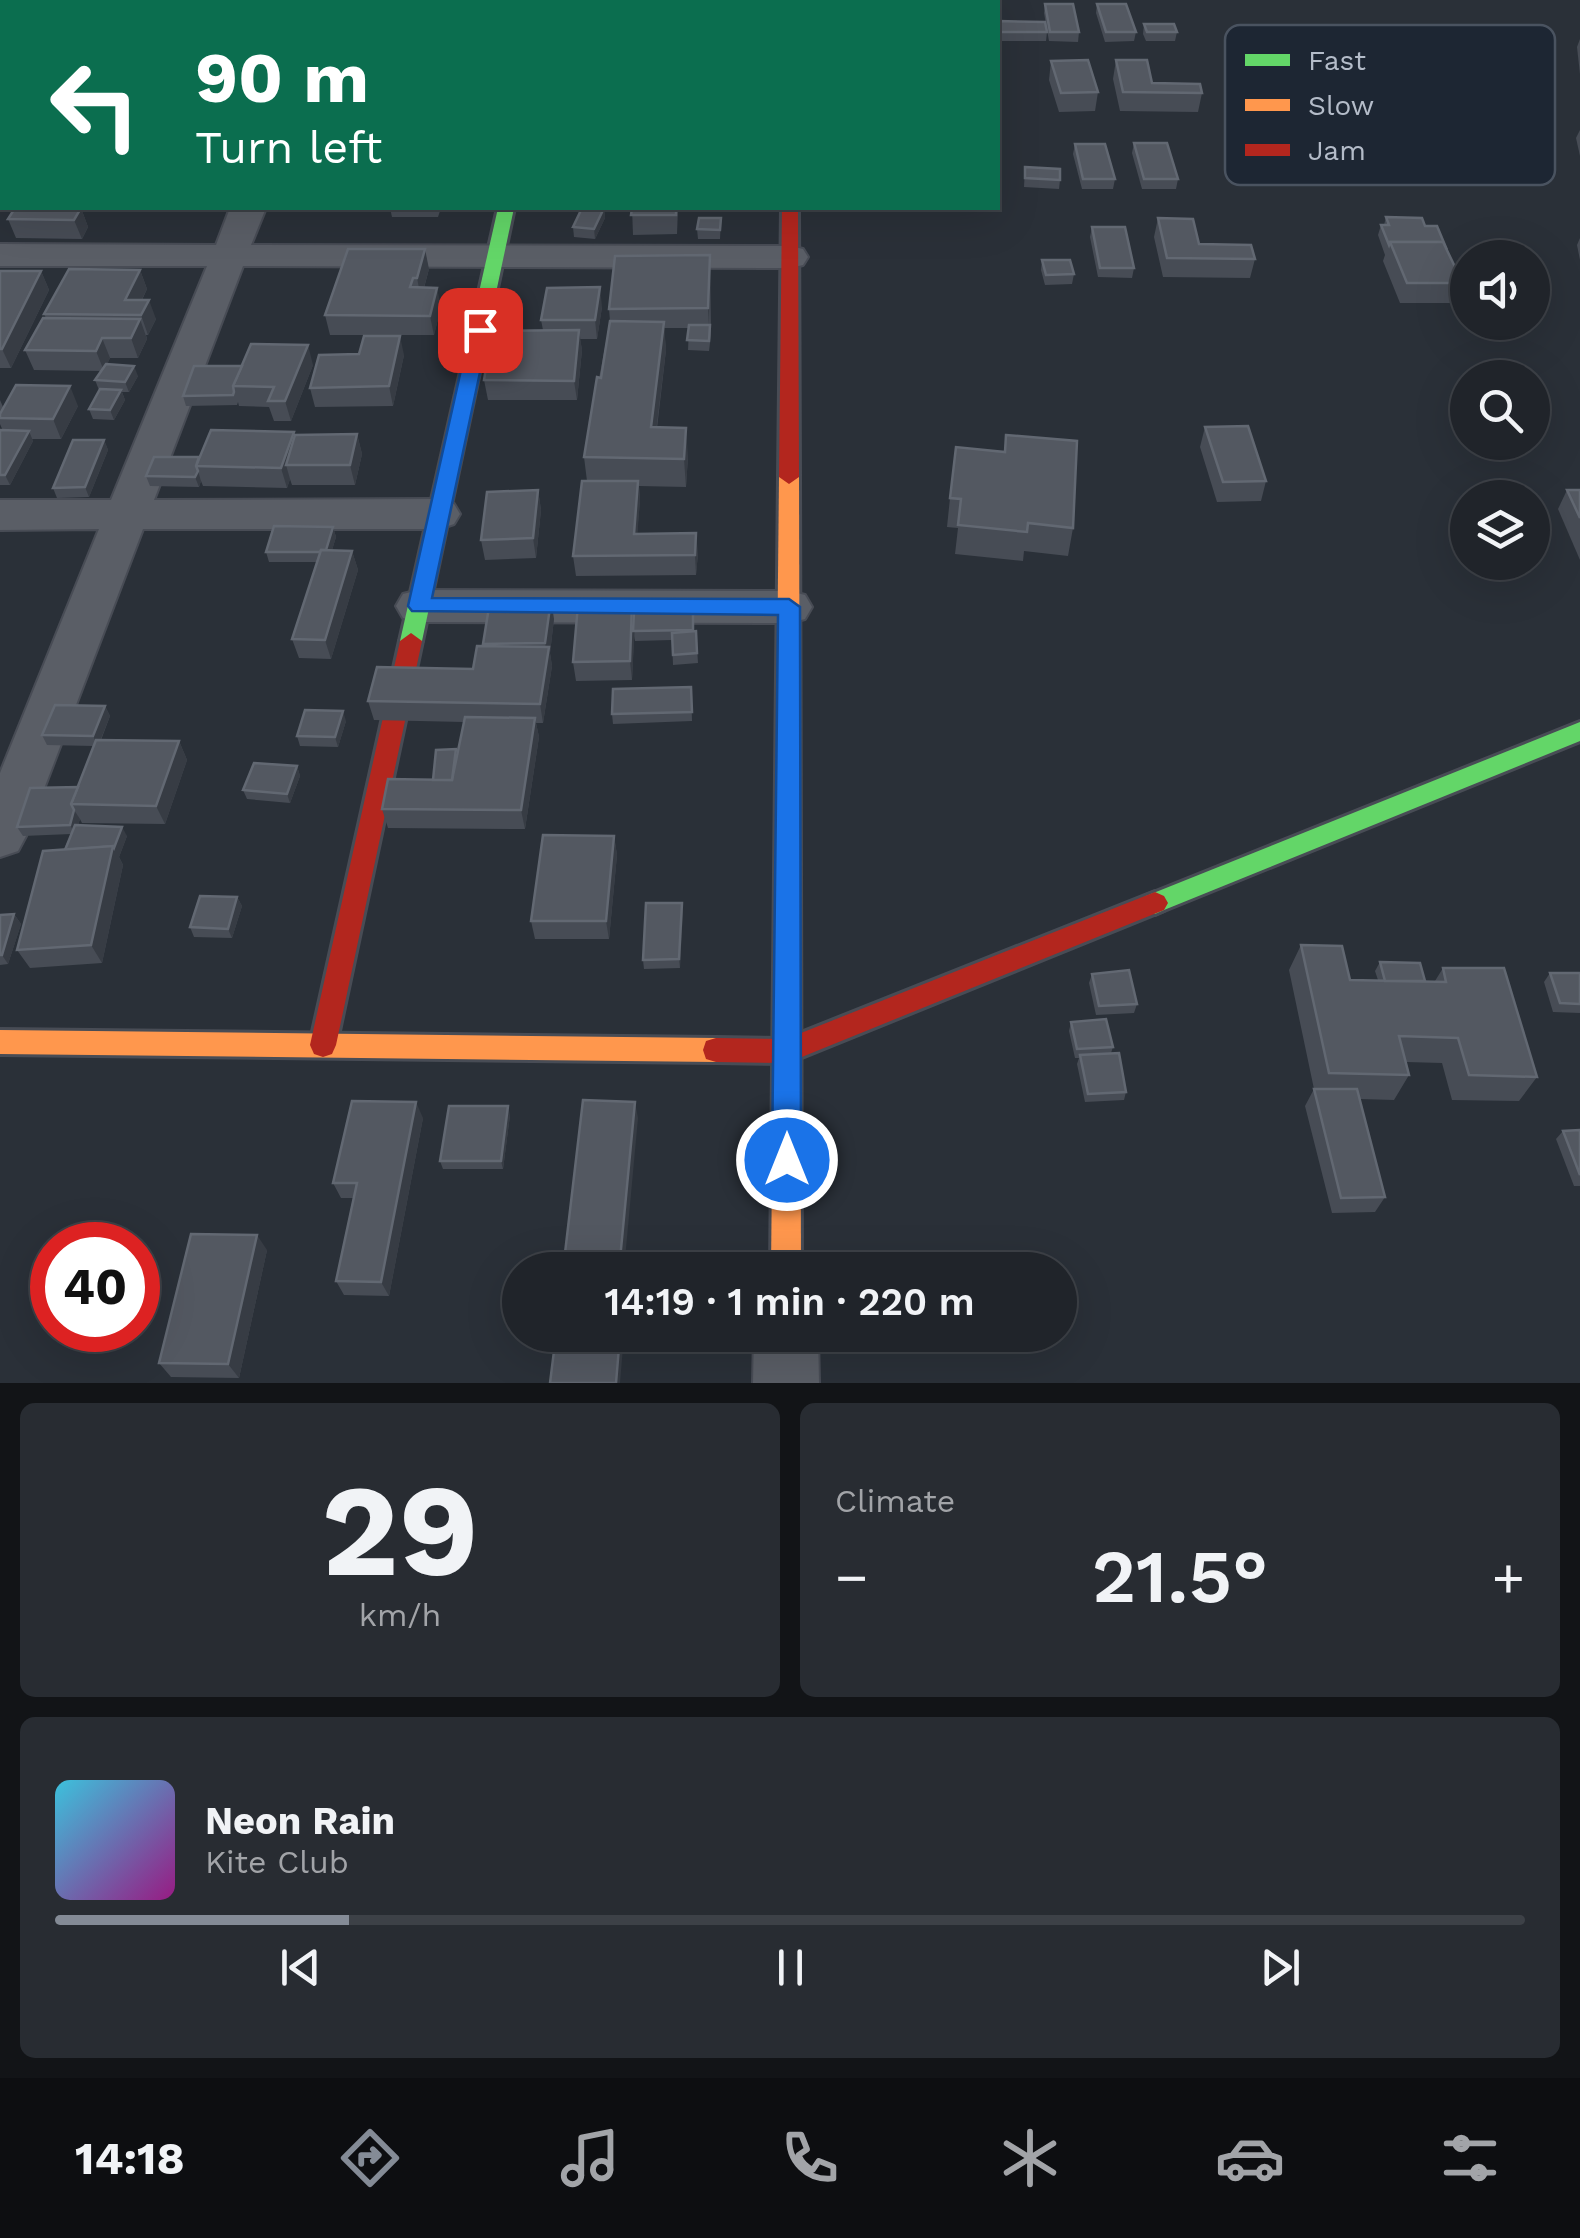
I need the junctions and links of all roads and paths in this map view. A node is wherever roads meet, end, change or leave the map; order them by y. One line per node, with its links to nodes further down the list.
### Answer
1 (247, 210): 5 (street)
2 (506, 210): 6 (street)
3 (790, 210): 7 (street)
4 (0, 255): 5 (street)
5 (229, 256): 6 (street); 10 (street)
6 (496, 257): 7 (street); 8 (street)
7 (790, 258): 12 (street)
8 (439, 514): 10 (street); 11 (street)
9 (0, 515): 10 (street)
10 (127, 515): 14 (street)
11 (419, 606): 12 (street); 16 (street)
12 (789, 607): 17 (street)
13 (1580, 731): 17 (street)
14 (0, 836)
15 (0, 1042): 16 (street)
16 (323, 1045): 17 (street)
17 (787, 1051): 18 (street)
18 (786, 1252)
19 (786, 1352): 20 (street)
20 (786, 1383)

